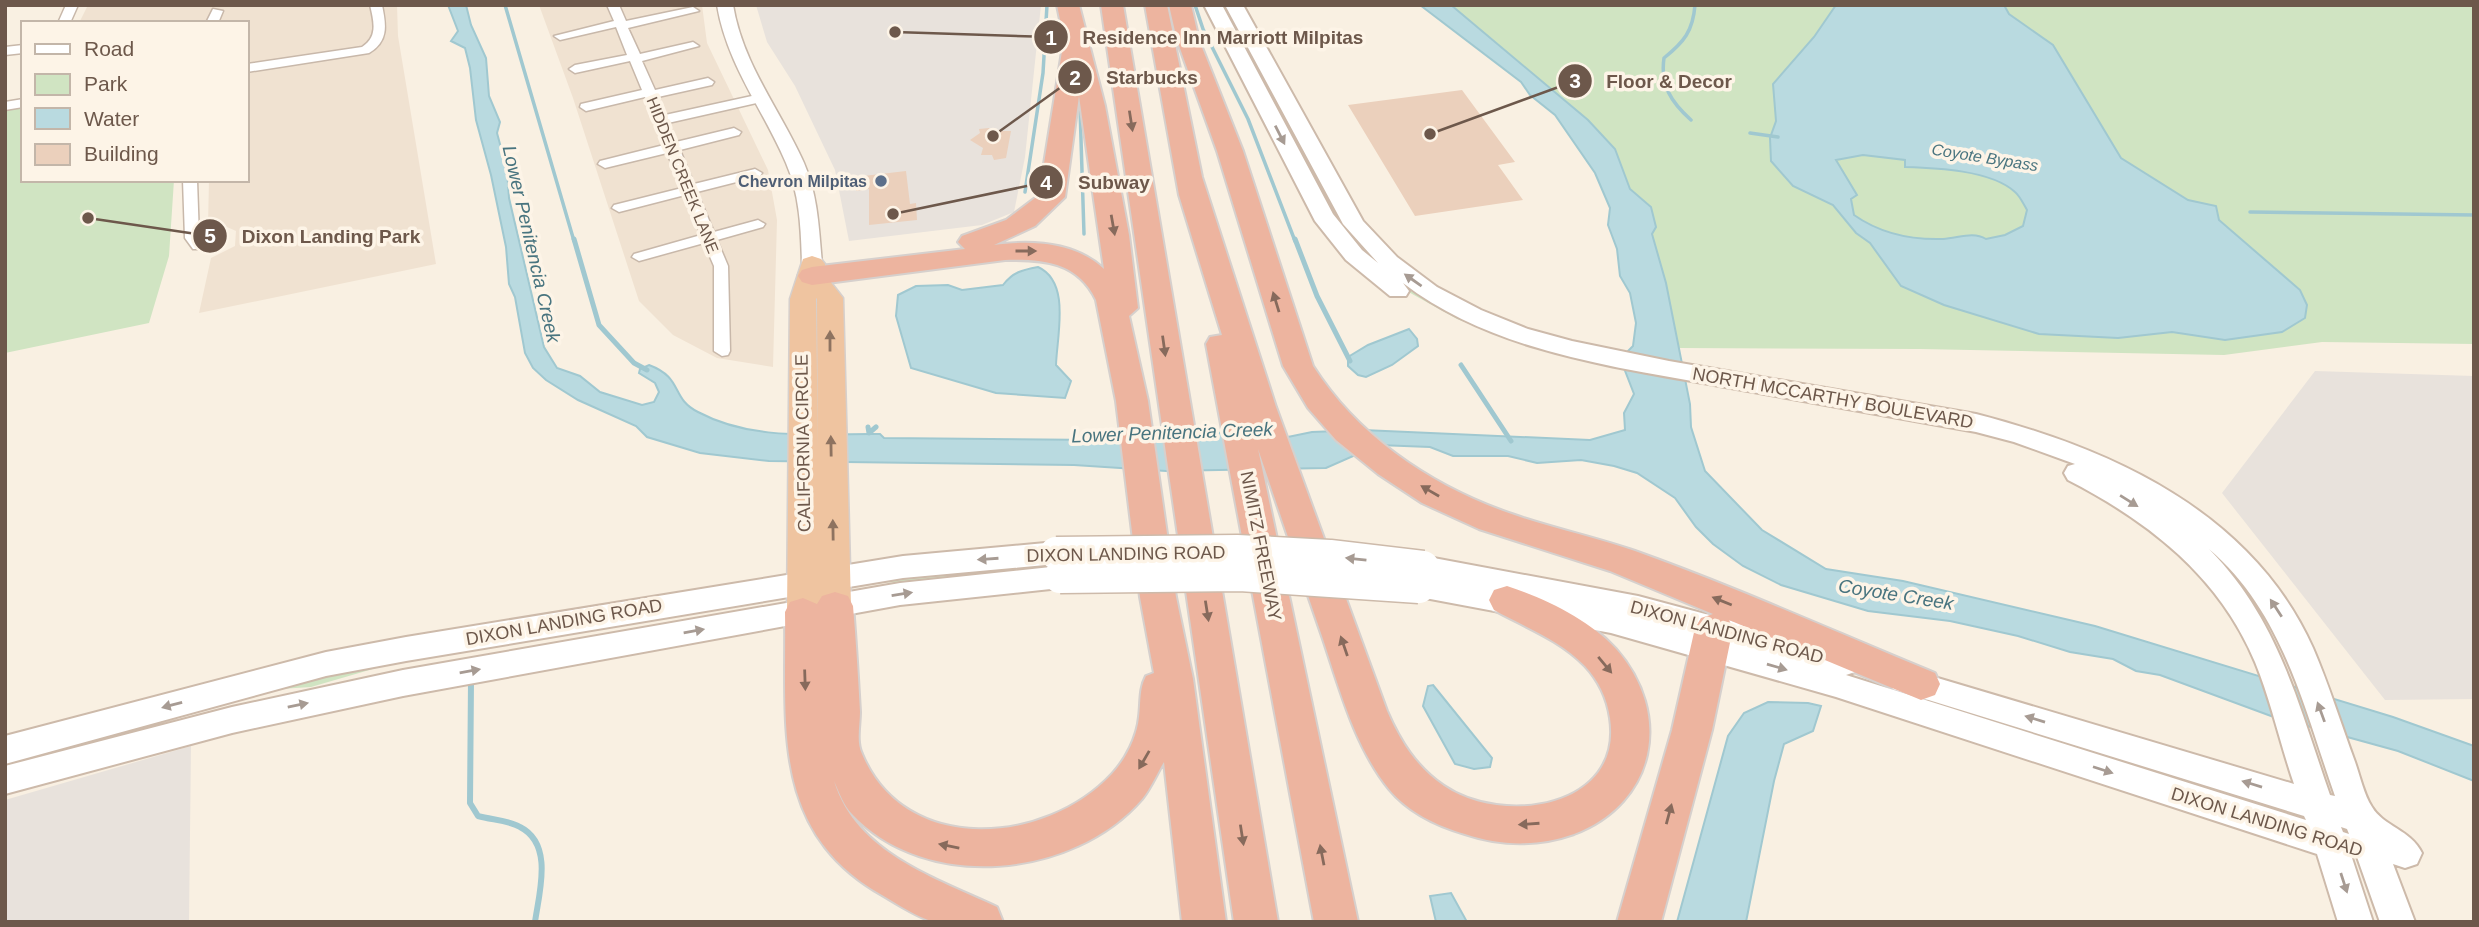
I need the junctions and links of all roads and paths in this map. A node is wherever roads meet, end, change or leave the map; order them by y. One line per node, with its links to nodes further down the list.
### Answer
1 (72, 5): 12 (street)
2 (376, 5): 18 (street)
3 (613, 5): 13 (street, HIDDEN CREEK LANE)
4 (725, 5): 23 (street)
5 (1068, 5): 15 (highway)
6 (1112, 5): 57 (highway, one-way to 57)
7 (1157, 5): 40 (highway, NIMITZ FREEWAY)
8 (1180, 5): 48 (highway, one-way to 8)
9 (1213, 5): 20 (main road, NORTH MCCARTHY BOULEVARD)
10 (1234, 5): 20 (main road, NORTH MCCARTHY BOULEVARD)
11 (693, 11): 13 (street)
12 (65, 21)
13 (620, 25): 14 (street); 17 (street, HIDDEN CREEK LANE)
14 (560, 36)
15 (1075, 39): 37 (highway); 39 (highway, one-way to 39)
16 (693, 47): 17 (street)
17 (635, 58): 19 (street); 22 (street, HIDDEN CREEK LANE)
18 (248, 68)
19 (575, 69)
20 (1259, 73): 41 (main road, NORTH MCCARTHY BOULEVARD)
21 (708, 82): 22 (street)
22 (651, 94): 24 (street); 25 (street, HIDDEN CREEK LANE)
23 (761, 98): 25 (street); 37 (street)
24 (586, 107)
25 (662, 120): 27 (street, HIDDEN CREEK LANE)
26 (734, 132): 27 (street)
27 (670, 148): 28 (street); 31 (street, HIDDEN CREEK LANE)
28 (605, 164)
29 (755, 173): 31 (street)
30 (190, 182): 35 (street)
31 (688, 190): 32 (street); 34 (street, HIDDEN CREEK LANE)
32 (619, 208)
33 (758, 224): 34 (street)
34 (708, 237): 36 (street); 38 (street, HIDDEN CREEK LANE)
35 (198, 246)
36 (639, 257)
37 (812, 270): 39 (highway, one-way to 39); 44 (highway, CALIFORNIA CIRCLE)
38 (722, 351)
39 (1132, 401): 45 (highway)
40 (1245, 402): 42 (highway); 58 (highway, NIMITZ FREEWAY, one-way to 40)
41 (2007, 439): 51 (main road, NORTH MCCARTHY BOULEVARD, one-way to 51); 52 (main road, NORTH MCCARTHY BOULEVARD, one-way to 41)
42 (1291, 493): 46 (highway, one-way to 42)
43 (1421, 577): 44 (main road, DIXON LANDING ROAD, bridge); 46 (main road, DIXON LANDING ROAD); 47 (main road, DIXON LANDING ROAD)
44 (819, 594): 45 (highway, one-way to 44); 49 (main road, DIXON LANDING ROAD, one-way to 49); 50 (main road, DIXON LANDING ROAD, one-way to 44); 55 (highway, one-way to 55)
45 (1158, 597): 56 (highway)
46 (1507, 600): 47 (main road, DIXON LANDING ROAD)
47 (1713, 638): 48 (main road, DIXON LANDING ROAD); 53 (main road, DIXON LANDING ROAD, one-way to 53); 59 (highway, one-way to 47)
48 (1921, 684): 51 (main road, DIXON LANDING ROAD, one-way to 48)
49 (5, 750)
50 (5, 780)
51 (2318, 804): 52 (main road, DIXON LANDING ROAD); 53 (main road, NORTH MCCARTHY BOULEVARD)
52 (2359, 818): 54 (main road, NORTH MCCARTHY BOULEVARD)
53 (2331, 845): 54 (main road, DIXON LANDING ROAD); 60 (main road, NORTH MCCARTHY BOULEVARD, one-way to 60)
54 (2372, 855): 61 (main road, NORTH MCCARTHY BOULEVARD)
55 (981, 922)
56 (1204, 922)
57 (1256, 922)
58 (1336, 922)
59 (1639, 922)
60 (2356, 922)
61 (2398, 922)

